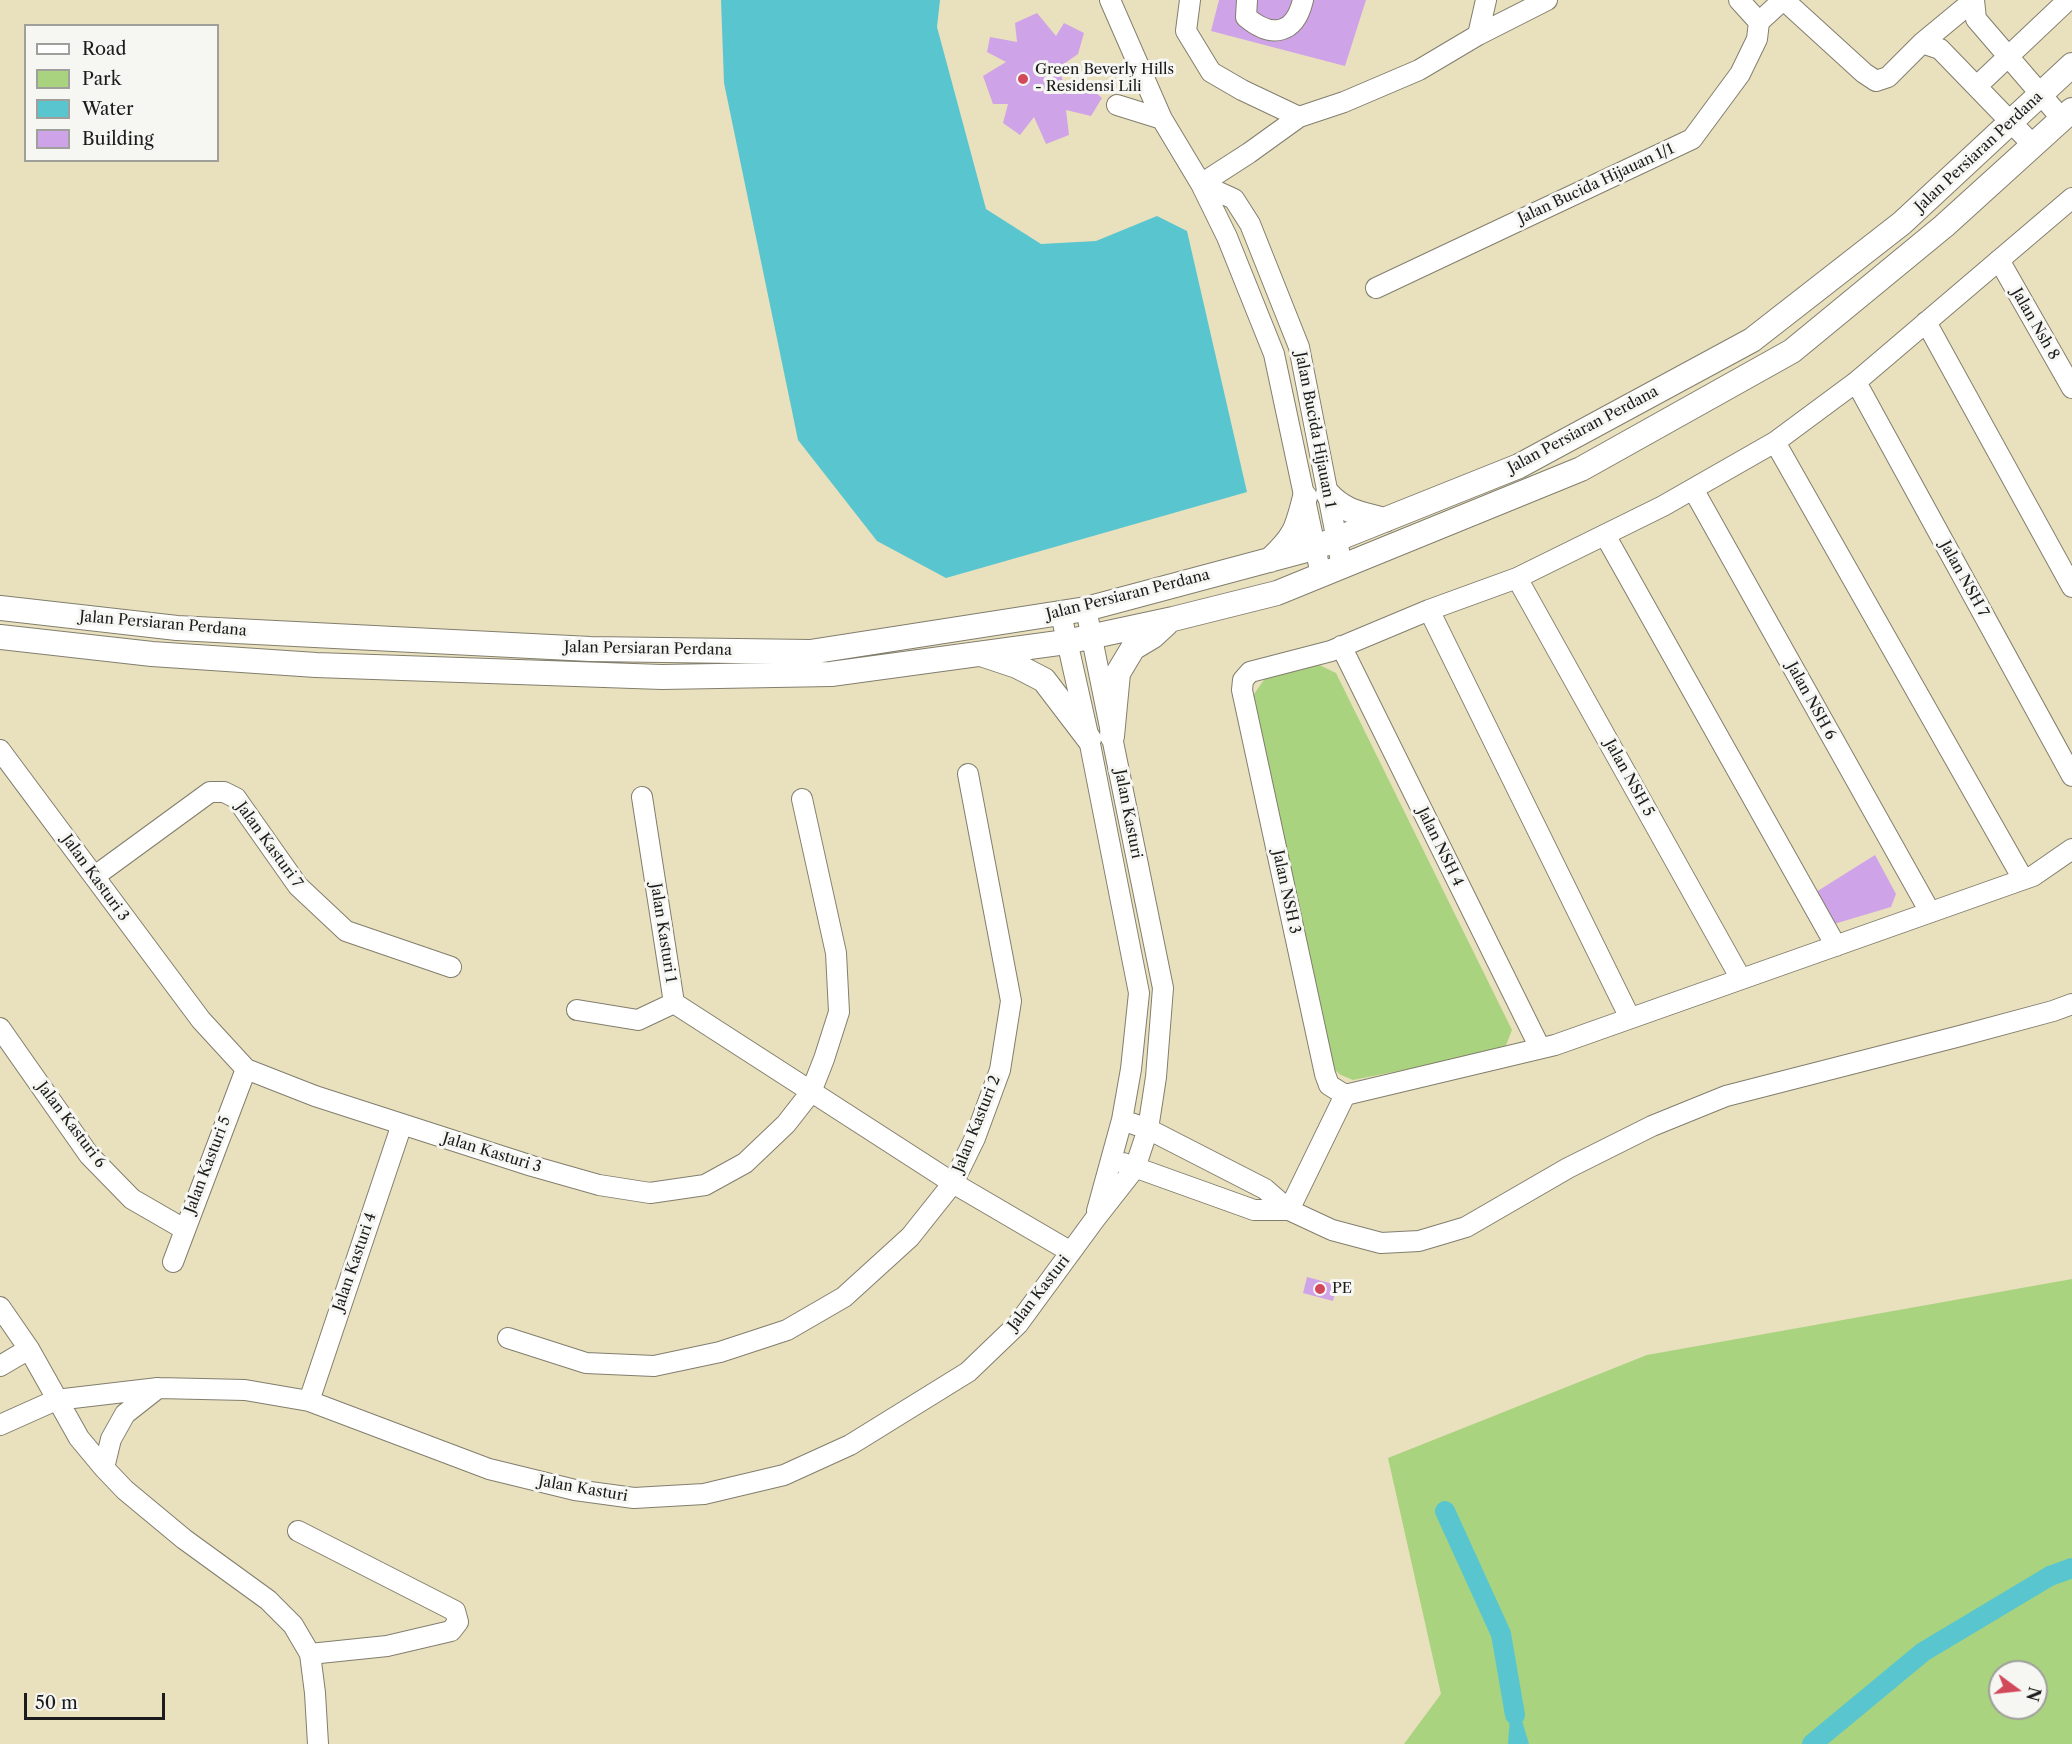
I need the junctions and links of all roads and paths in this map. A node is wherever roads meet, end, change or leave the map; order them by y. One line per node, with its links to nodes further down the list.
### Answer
1 (1191, 0): 20 (street)
2 (1247, 0): 3 (street)
3 (1303, 0)
4 (1486, 0): 12 (street)
5 (1547, 0): 12 (street)
6 (1739, 0): 11 (street)
7 (1783, 0): 11 (street); 13 (street)
8 (1974, 0): 13 (street); 14 (street)
9 (2068, 0): 14 (street)
10 (1111, 3): 21 (street, Jalan Bucida Hijauan 1)
11 (1759, 22): 27 (street, Jalan Bucida Hijauan 1/1)
12 (1478, 34): 20 (street)
13 (1922, 44): 16 (street)
14 (2008, 56): 16 (street); 17 (street)
15 (2072, 65): 17 (main road, Jalan Persiaran Perdana)
16 (1977, 86): 22 (street)
17 (2040, 95): 19 (street); 22 (main road, Jalan Persiaran Perdana)
18 (1117, 105): 21 (street)
19 (2067, 115): 23 (main road, Jalan Persiaran Perdana)
20 (1299, 117): 24 (street)
21 (1162, 119): 24 (street, Jalan Bucida Hijauan 1)
22 (2013, 122): 23 (street); 34 (main road, Jalan Persiaran Perdana)
23 (2033, 145): 38 (main road, Jalan Persiaran Perdana)
24 (1201, 184): 33 (street, Jalan Bucida Hijauan 1); 33 (street, Jalan Bucida Hijauan 1)
25 (2072, 199): 26 (street)
26 (1999, 260): 28 (street); 30 (street, Jalan Nsh 8)
27 (1376, 288)
28 (1926, 322): 29 (street); 40 (street)
29 (1856, 381): 31 (street); 54 (street, Jalan NSH 7)
30 (2072, 388)
31 (1775, 442): 32 (street); 59 (street)
32 (1693, 489): 35 (street); 60 (street, Jalan NSH 6)
33 (1316, 495): 34 (main road); 36 (street, Jalan Bucida Hijauan 1); 37 (main road)
34 (1385, 520): 36 (main road, Jalan Persiaran Perdana)
35 (1605, 535): 39 (street); 61 (street)
36 (1325, 544): 37 (main road, Jalan Persiaran Perdana); 38 (street, Jalan Bucida Hijauan 1)
37 (1270, 560): 42 (main road, Jalan Persiaran Perdana)
38 (1331, 571): 45 (main road, Jalan Persiaran Perdana)
39 (1517, 578): 43 (street); 63 (street, Jalan NSH 5)
40 (2072, 587)
41 (0, 608): 44 (main road, Jalan Persiaran Perdana)
42 (1086, 609): 44 (main road, Jalan Persiaran Perdana); 46 (street, Jalan Kasturi)
43 (1429, 610): 49 (street); 67 (street)
44 (1061, 614): 48 (street, Jalan Kasturi)
45 (1173, 619): 46 (main road, Jalan Persiaran Perdana); 51 (main road)
46 (1092, 637): 48 (main road, Jalan Persiaran Perdana); 51 (street, Jalan Kasturi)
47 (0, 638): 50 (main road, Jalan Persiaran Perdana)
48 (1066, 642): 50 (main road, Jalan Persiaran Perdana); 51 (street, Jalan Kasturi)
49 (1341, 646): 69 (street, Jalan NSH 4); 72 (street, Jalan NSH 3)
50 (978, 653): 51 (main road)
51 (1100, 737): 73 (street, Jalan Kasturi); 75 (street, Jalan Kasturi)
52 (0, 750): 58 (street, Jalan Kasturi 3)
53 (968, 774): 78 (street, Jalan Kasturi 2)
54 (2072, 776)
55 (642, 797): 64 (street, Jalan Kasturi 1)
56 (802, 798): 71 (street, Jalan Kasturi 3)
57 (2072, 849): 59 (street)
58 (95, 876): 62 (street, Jalan Kasturi 7); 70 (street, Jalan Kasturi 3)
59 (2023, 879): 60 (street)
60 (1930, 912): 61 (street)
61 (1836, 945): 63 (street)
62 (451, 967)
63 (1742, 979): 67 (street)
64 (674, 1003): 66 (street, Jalan Kasturi 1); 71 (street)
65 (2072, 1004): 79 (street)
66 (577, 1010)
67 (1630, 1018): 69 (street)
68 (0, 1028): 81 (street, Jalan Kasturi 6)
69 (1539, 1048): 72 (street)
70 (246, 1069): 74 (street, Jalan Kasturi 3); 81 (street, Jalan Kasturi 5)
71 (811, 1092): 74 (street, Jalan Kasturi 3); 78 (street)
72 (1345, 1095): 79 (street)
73 (1122, 1120): 75 (street); 76 (street, Jalan Kasturi)
74 (402, 1124): 90 (street, Jalan Kasturi 4)
75 (1148, 1129): 77 (street, Jalan Kasturi); 79 (street)
76 (1111, 1158): 77 (street); 80 (street, Jalan Kasturi)
77 (1135, 1168): 79 (street); 80 (street, Jalan Kasturi)
78 (953, 1183): 82 (street); 85 (street, Jalan Kasturi 2)
79 (1289, 1210)
80 (1095, 1219): 82 (street, Jalan Kasturi)
81 (184, 1229): 83 (street, Jalan Kasturi 5)
82 (1071, 1252): 90 (street, Jalan Kasturi)
83 (172, 1262)
84 (0, 1307): 86 (street)
85 (508, 1338)
86 (28, 1349): 87 (street); 89 (street)
87 (0, 1366)
88 (158, 1389): 89 (street, Jalan Kasturi); 90 (street, Jalan Kasturi); 92 (street)
89 (56, 1400): 91 (street, Jalan Kasturi); 92 (street)
90 (309, 1401)
91 (0, 1425)
92 (104, 1468): 94 (street)
93 (298, 1531): 94 (street)
94 (310, 1654): 95 (street)
95 (318, 1744)

